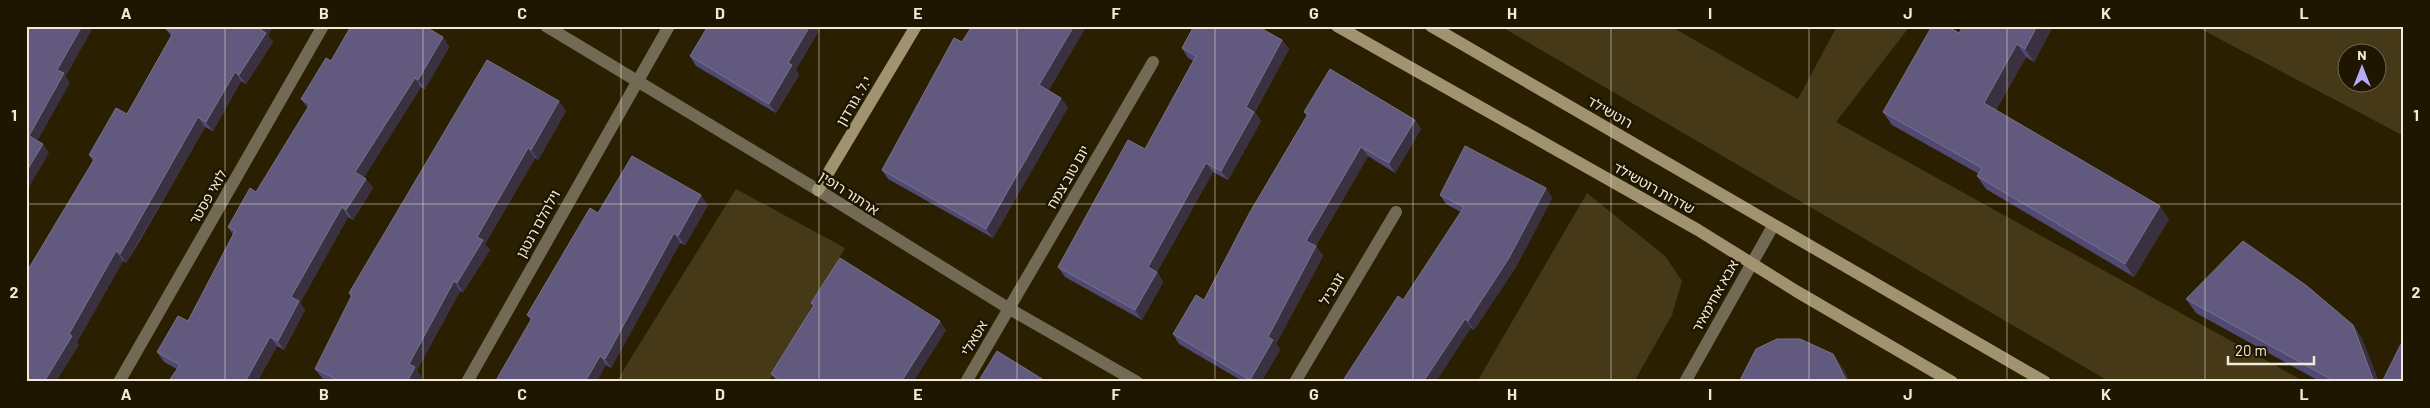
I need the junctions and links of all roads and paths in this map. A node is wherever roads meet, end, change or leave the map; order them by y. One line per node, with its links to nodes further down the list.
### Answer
1 (324, 26): 14 (street, לואי פסטר)
2 (546, 26): 8 (street, ארתור רופין)
3 (668, 26): 8 (street, וילהלם רנטגן)
4 (916, 26): 9 (street, י.ל. גורדון)
5 (1337, 26): 12 (street, שדרות רוטשילד)
6 (1431, 26): 11 (street, רוטשילד)
7 (1153, 62): 13 (street, יום טוב צמח)
8 (636, 81): 9 (street, ארתור רופין); 15 (street, וילהלם רנטגן)
9 (818, 190): 13 (street, ארתור רופין)
10 (1396, 212): 18 (street, זנגביל)
11 (1773, 226): 12 (street, אבא אחימאיר); 21 (street)
12 (1750, 263): 19 (street, אבא אחימאיר); 20 (street, שדרות רוטשילד)
13 (1008, 308): 16 (street, אטאלי); 17 (street, ארתור רופין)
14 (119, 382)
15 (467, 382)
16 (966, 382)
17 (1138, 382)
18 (1295, 382)
19 (1685, 382)
20 (1952, 382)
21 (2045, 382)

